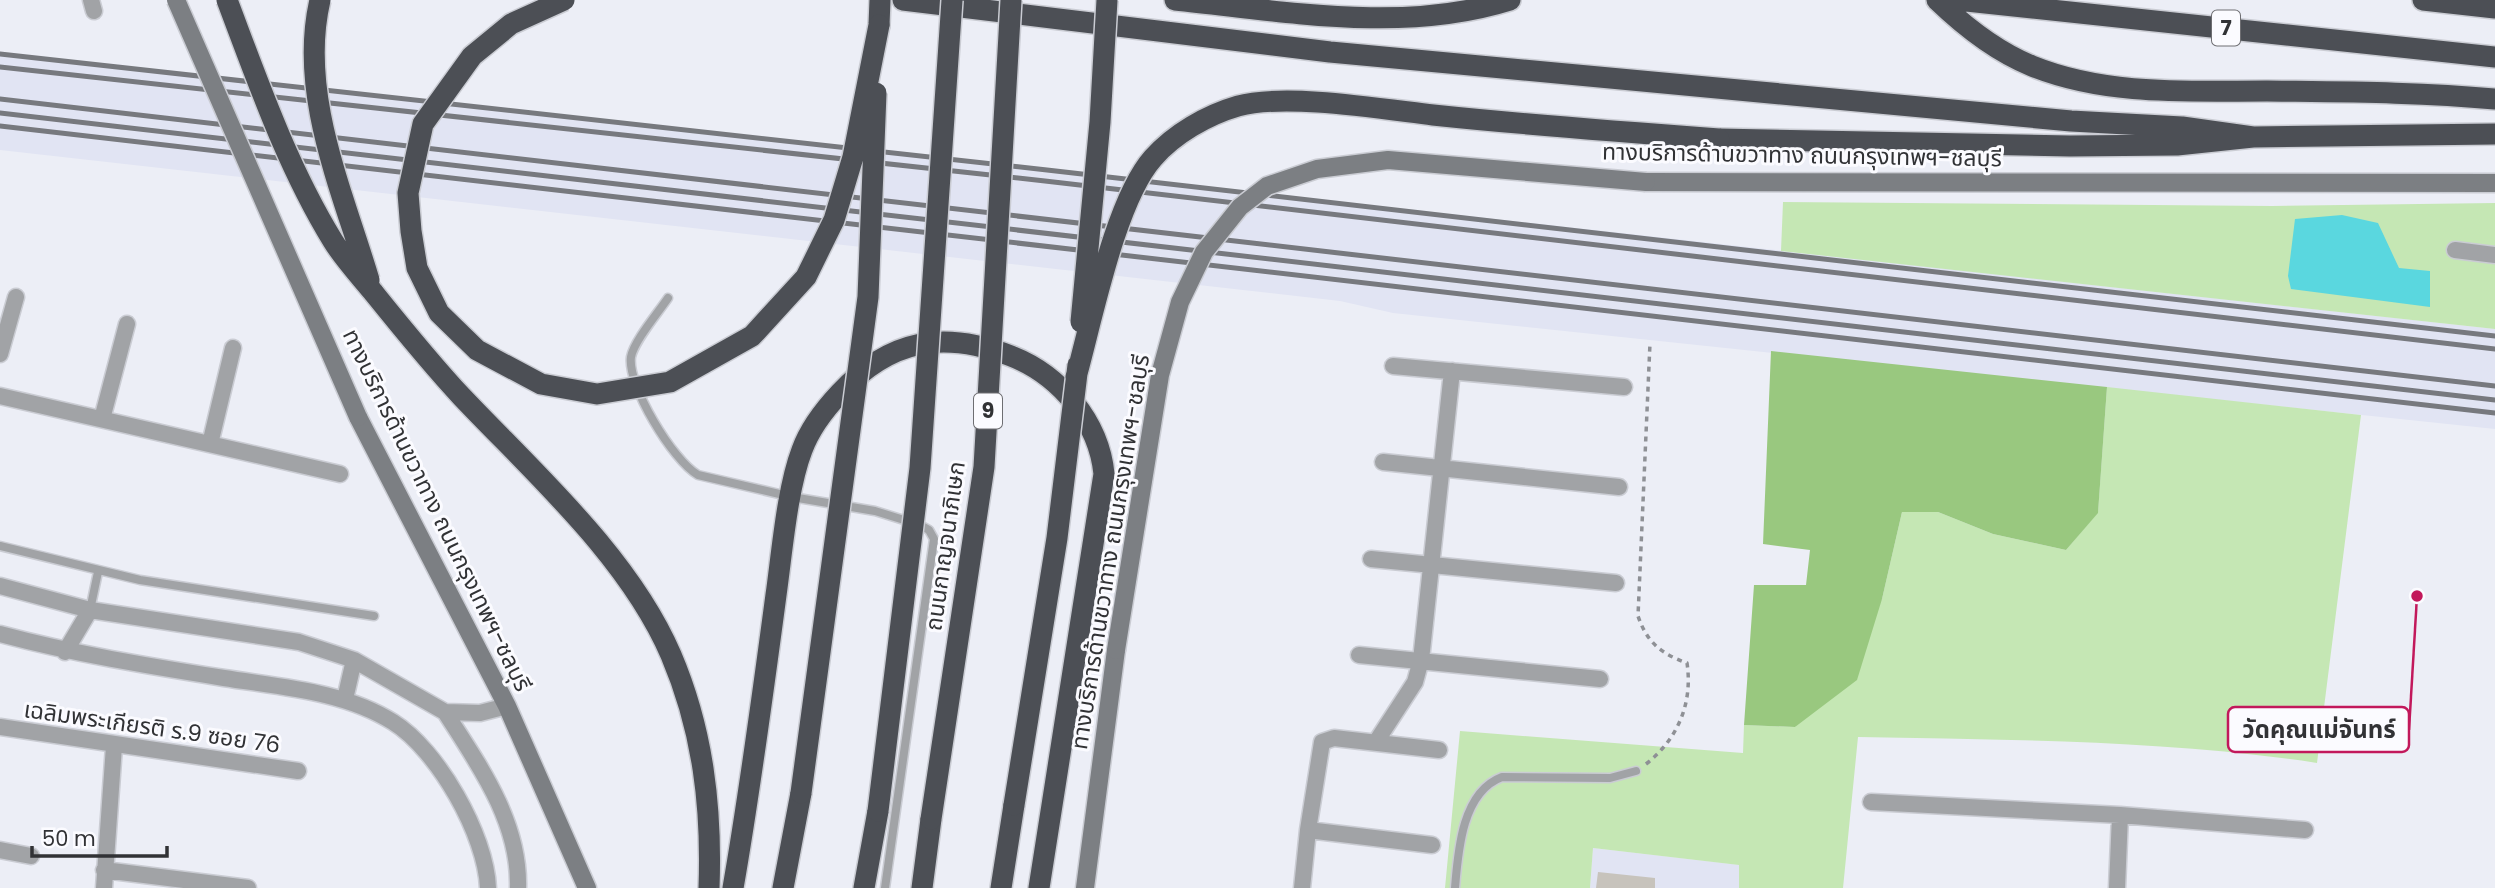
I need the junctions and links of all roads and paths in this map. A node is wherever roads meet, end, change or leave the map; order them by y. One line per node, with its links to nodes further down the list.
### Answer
1 (176, 0): 58 (main road, ทางบริการด้านขวาทาง ถนนกรุงเทพฯ-ชลบุรี, bridge)
2 (227, 0): 24 (highway, bridge)
3 (320, 0): 24 (highway, bridge)
4 (564, 0): 16 (highway, bridge)
5 (880, 0): 16 (highway)
6 (903, 0): 20 (highway)
7 (952, 0): 82 (highway, ถนนกาญจนาภิเษก, bridge)
8 (1012, 0): 84 (highway, ถนนกาญจนาภิเษก / 9, bridge)
9 (1107, 0): 33 (highway, bridge)
10 (1174, 0): 11 (highway)
11 (1510, 0)
12 (1937, 0): 18 (highway)
13 (1957, 0): 17 (highway, 7)
14 (2423, 0): 15 (highway)
15 (2495, 8)
16 (879, 25): 81 (highway, bridge)
17 (2495, 57)
18 (2495, 99)
19 (2495, 134): 20 (highway)
20 (2253, 137): 33 (highway, bridge)
21 (2495, 183): 87 (main road, ทางบริการด้านขวาทาง ถนนกรุงเทพฯ-ชลบุรี, bridge)
22 (2455, 250): 23 (street)
23 (2495, 255)
24 (373, 292): 79 (highway)
25 (16, 297): 30 (street)
26 (668, 298): 42 (lane)
27 (127, 324): 36 (street)
28 (1650, 342): 65 (path)
29 (233, 348): 37 (street)
30 (0, 354)
31 (1393, 366): 32 (street)
32 (1452, 371): 34 (street); 39 (street)
33 (1076, 377): 85 (highway, bridge)
34 (1624, 387)
35 (0, 396): 36 (street)
36 (102, 419): 37 (street)
37 (210, 444): 40 (street)
38 (1382, 462): 39 (street)
39 (1441, 468): 41 (street); 45 (street)
40 (340, 474)
41 (1619, 487)
42 (792, 497): 80 (highway); 83 (lane); 86 (highway)
43 (0, 546): 46 (lane)
44 (1371, 559): 45 (street)
45 (1431, 564): 47 (street); 55 (street)
46 (98, 572): 49 (lane); 50 (lane)
47 (1616, 583)
48 (0, 586): 49 (street)
49 (90, 610): 52 (street); 54 (street)
50 (373, 616)
51 (0, 634): 52 (street)
52 (65, 652): 57 (street)
53 (1359, 655): 55 (street)
54 (354, 660): 57 (street); 59 (street)
55 (1421, 660): 56 (street); 61 (street)
56 (1600, 679)
57 (345, 699): 76 (street)
58 (507, 706): 59 (street); 78 (main road, ทางบริการด้านขวาทาง ถนนกรุงเทพฯ-ชลบุรี)
59 (445, 712): 77 (street)
60 (0, 727): 62 (street, เฉลิมพระเกียรติ ร.9 ซอย 76)
61 (1376, 743): 63 (street); 68 (street)
62 (114, 746): 64 (street, เฉลิมพระเกียรติ ร.9 ซอย 76); 73 (street)
63 (1439, 750)
64 (298, 771)
65 (1636, 771): 89 (lane)
66 (1871, 802): 67 (street)
67 (2120, 816): 69 (street); 90 (street)
68 (1308, 830): 70 (street); 88 (street)
69 (2305, 830)
70 (1432, 845)
71 (0, 850): 72 (street)
72 (31, 856)
73 (104, 870): 74 (street); 75 (street)
74 (104, 888)
75 (248, 888)
76 (488, 888)
77 (518, 888)
78 (587, 888)
79 (709, 888)
80 (733, 888)
81 (783, 888)
82 (864, 888)
83 (885, 888)
84 (922, 888)
85 (1001, 888)
86 (1039, 888)
87 (1085, 888)
88 (1302, 888)
89 (1455, 888)
90 (2117, 888)

